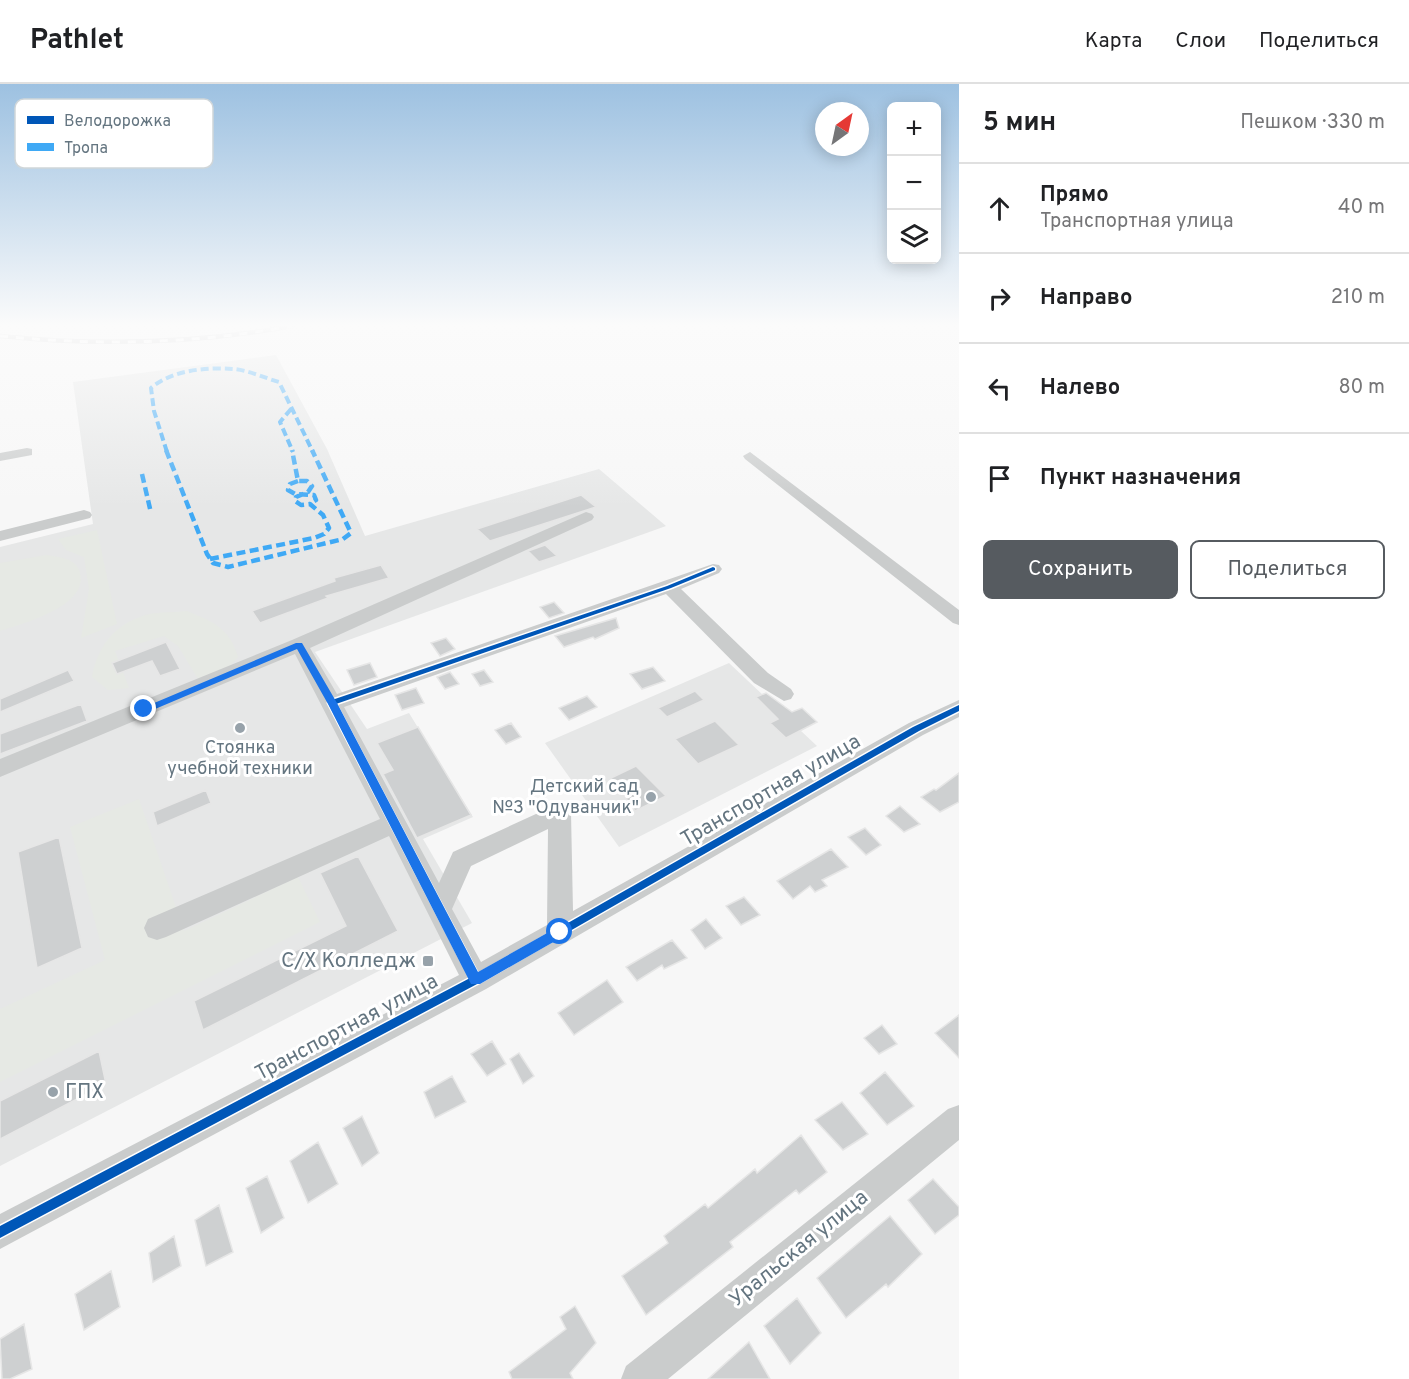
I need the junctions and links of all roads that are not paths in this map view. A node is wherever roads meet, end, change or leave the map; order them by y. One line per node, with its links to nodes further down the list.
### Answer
1 (27, 452): 3 (street)
2 (750, 456): 9 (street)
3 (0, 457)
4 (84, 515): 6 (street)
5 (586, 517): 10 (street)
6 (0, 536)
7 (714, 569): 8 (street)
8 (669, 587): 11 (street); 12 (street)
9 (959, 619)
10 (299, 645): 12 (street); 14 (street)
11 (784, 694)
12 (332, 703): 15 (street)
13 (959, 708): 18 (street, Транспортная улица)
14 (0, 768)
15 (394, 823): 16 (street); 17 (street)
16 (439, 910): 18 (street); 19 (street)
17 (157, 928)
18 (560, 932): 19 (street, Транспортная улица)
19 (476, 980): 21 (street, Транспортная улица)
20 (959, 1120): 22 (street, Уральская улица)
21 (0, 1232)
22 (639, 1379)

